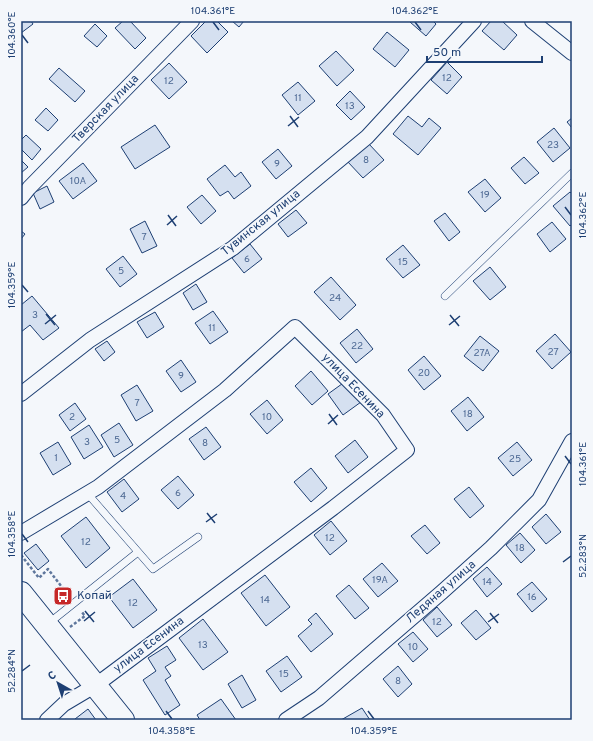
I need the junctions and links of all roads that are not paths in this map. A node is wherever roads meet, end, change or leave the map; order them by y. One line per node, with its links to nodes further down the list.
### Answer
1 (192, 21): 6 (street, Тверская улица)
2 (474, 21): 8 (street, Тувинская улица)
3 (532, 21): 4 (street)
4 (572, 53)
5 (572, 173): 7 (lane)
6 (21, 198)
7 (445, 296)
8 (21, 394)
9 (572, 441): 19 (street, Ледяная улица)
10 (87, 493): 11 (street, улица Есенина); 13 (lane); 16 (street, улица Есенина)
11 (21, 533)
12 (198, 537): 13 (lane)
13 (138, 552): 15 (lane)
14 (21, 593): 15 (main road)
15 (46, 624): 16 (main road)
16 (96, 685): 17 (street); 18 (main road)
17 (47, 720)
18 (123, 720)
19 (286, 720)

